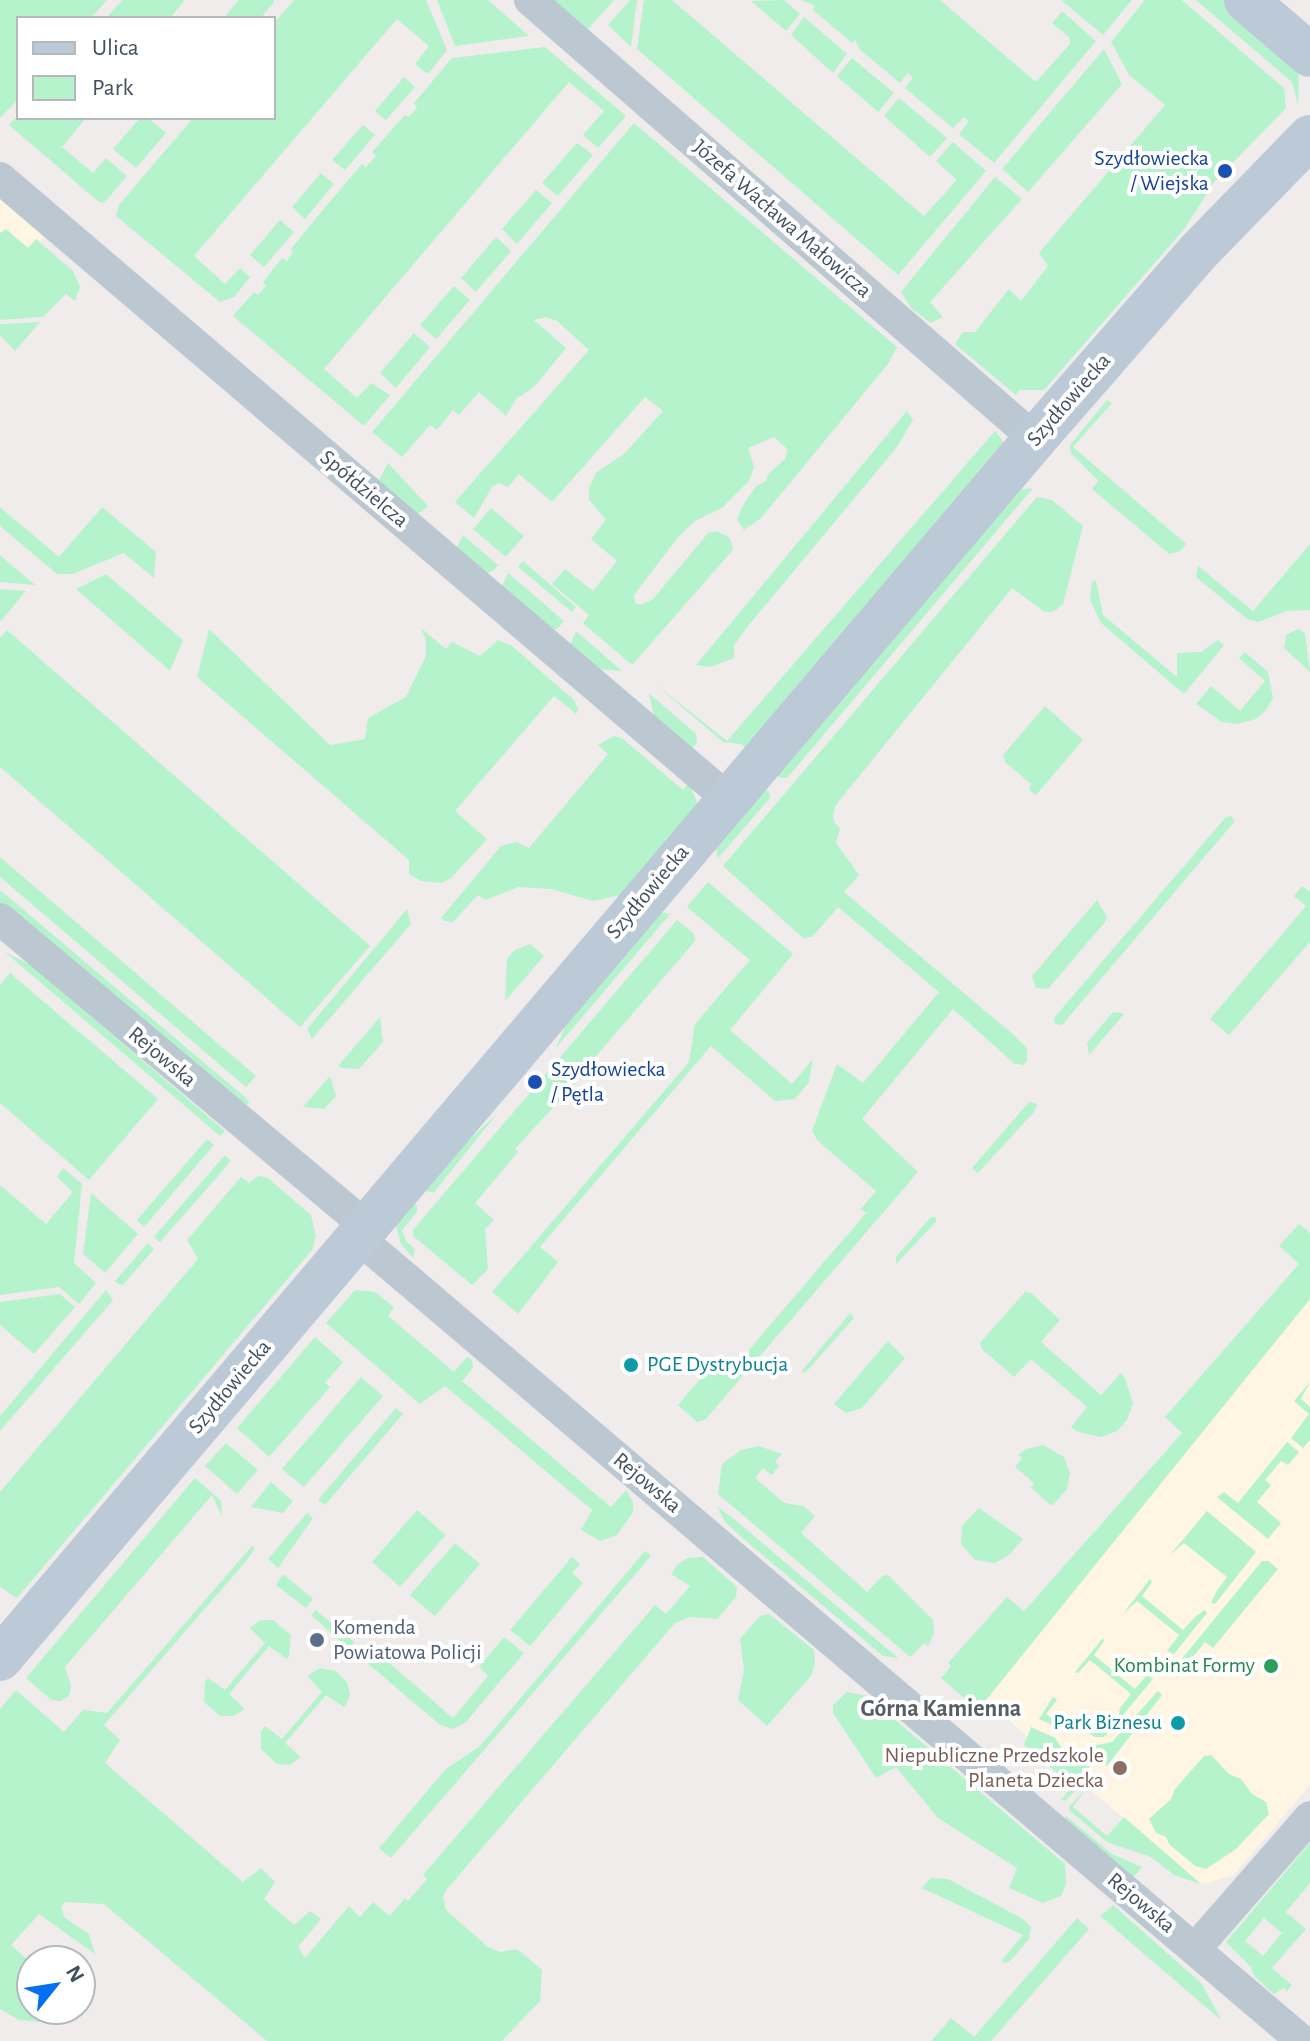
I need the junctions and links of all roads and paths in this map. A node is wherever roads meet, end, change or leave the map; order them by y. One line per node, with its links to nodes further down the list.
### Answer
1 (530, 0): 6 (street, Józefa Wacława Małowicza)
2 (1246, 0): 3 (street)
3 (1310, 55)
4 (1310, 137): 6 (street, Szydłowiecka)
5 (0, 178): 7 (street, Spółdzielcza)
6 (1035, 439): 7 (street, Szydłowiecka)
7 (728, 799): 9 (street, Szydłowiecka)
8 (0, 919): 9 (street, Rejowska)
9 (361, 1231): 10 (street, Szydłowiecka); 12 (street, Rejowska)
10 (0, 1659)
11 (1310, 1817): 12 (street)
12 (1195, 1949): 13 (street, Rejowska)
13 (1302, 2041)

